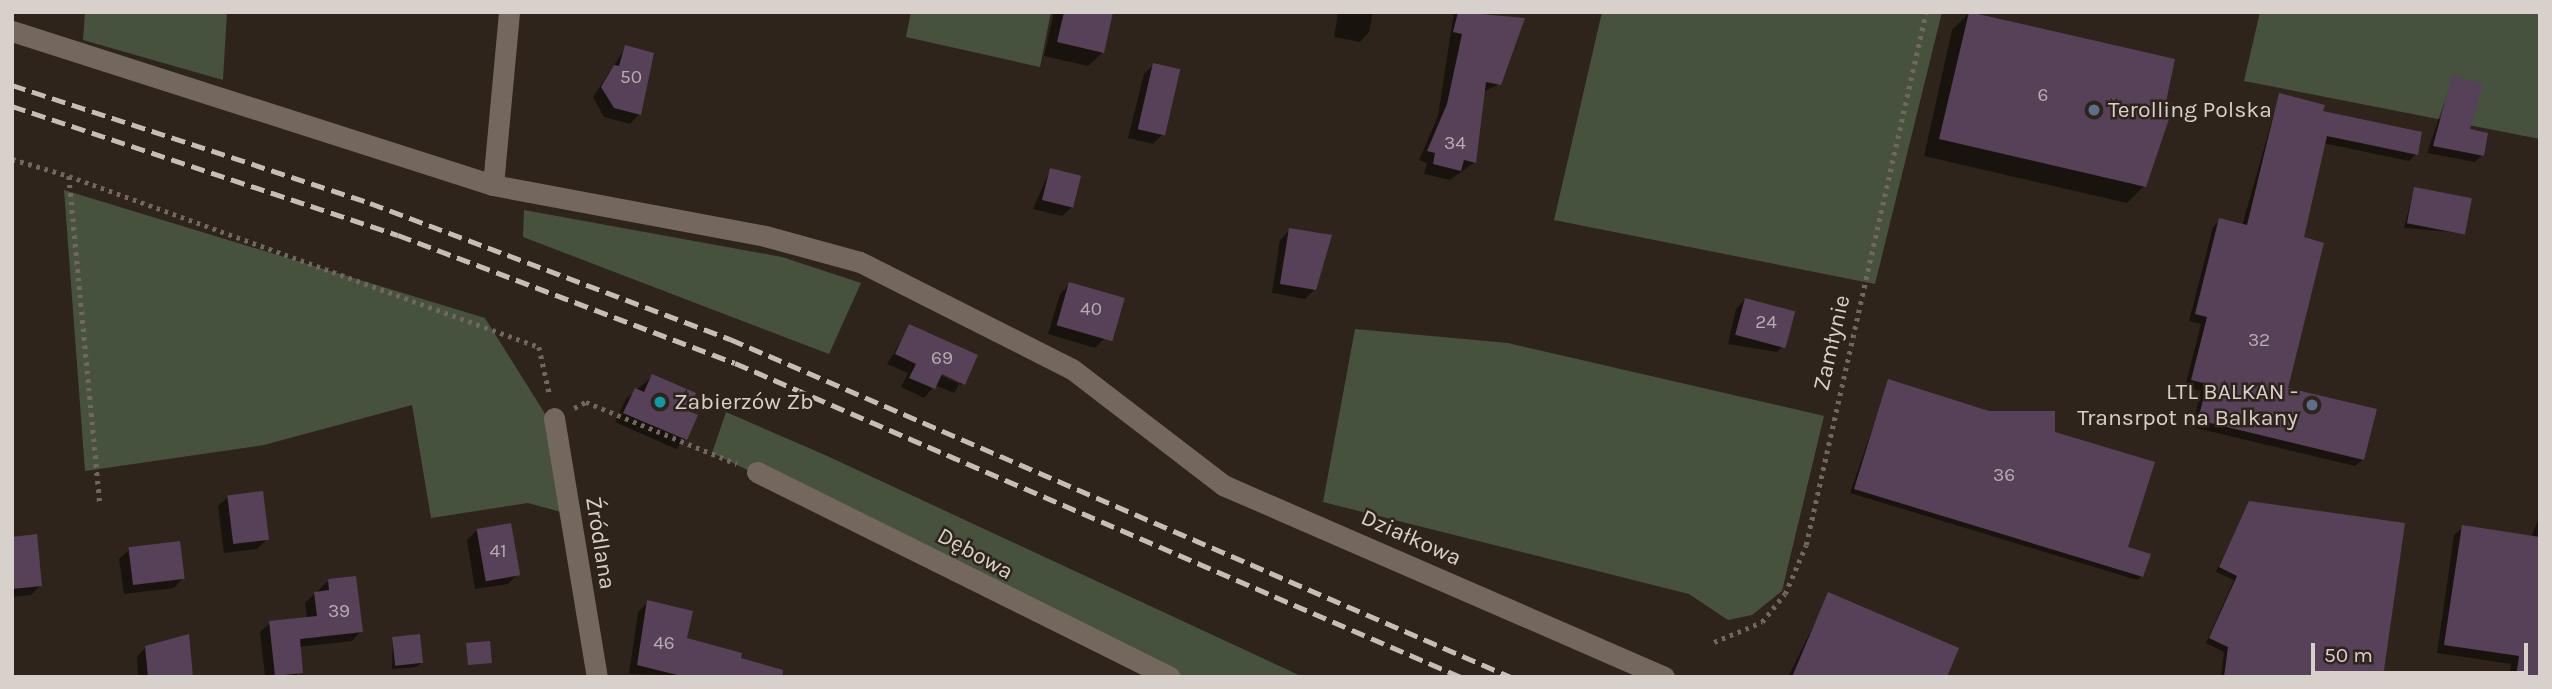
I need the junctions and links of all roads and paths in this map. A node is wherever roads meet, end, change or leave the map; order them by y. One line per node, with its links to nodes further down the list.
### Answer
1 (509, 12): 6 (street)
2 (1926, 12): 10 (path, Zamłynie)
3 (12, 31): 6 (street, Działkowa)
4 (12, 159): 5 (path)
5 (69, 176): 7 (path); 9 (path)
6 (494, 185): 13 (street, Działkowa)
7 (554, 418): 8 (path); 11 (street, Źródlana)
8 (757, 472): 12 (street, Dębowa)
9 (100, 504)
10 (1714, 642)
11 (597, 677)
12 (1170, 677)
13 (1664, 677)

